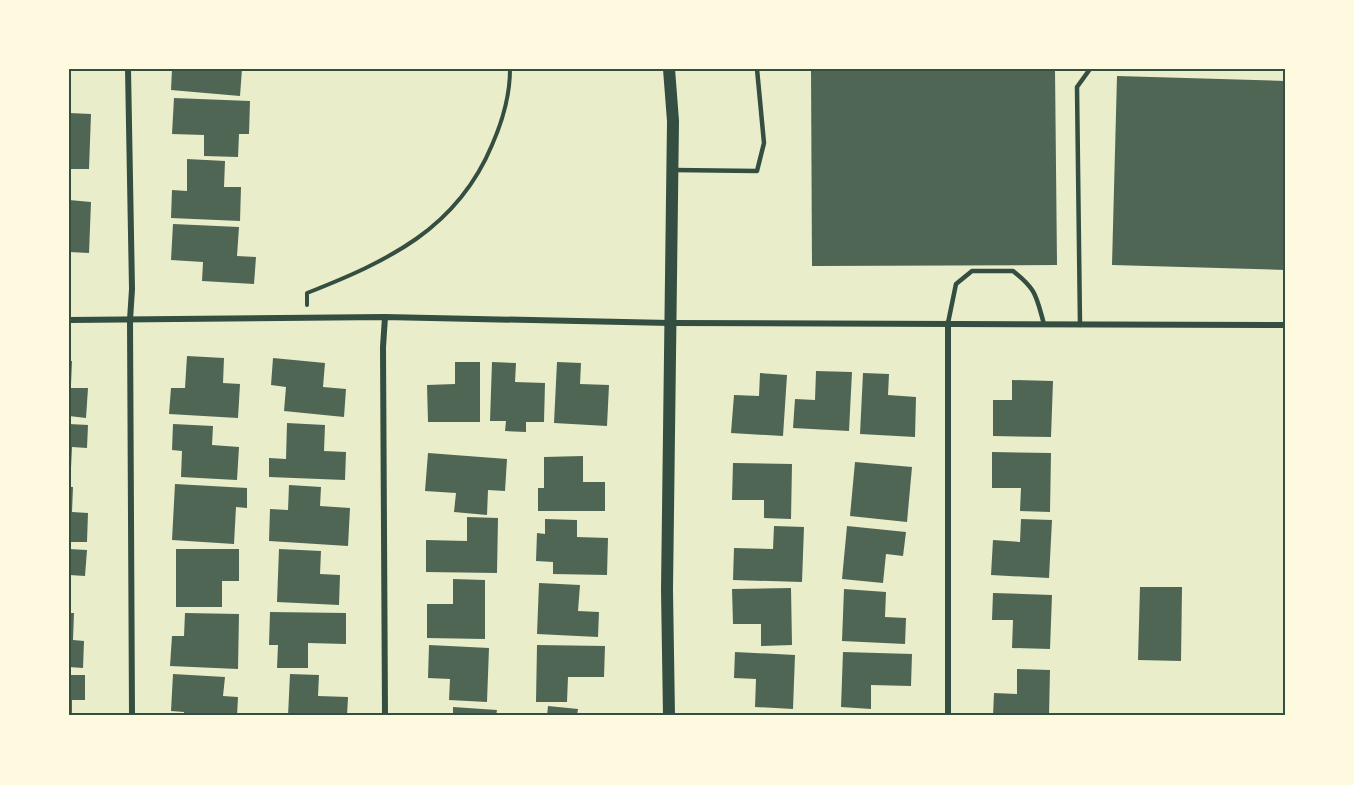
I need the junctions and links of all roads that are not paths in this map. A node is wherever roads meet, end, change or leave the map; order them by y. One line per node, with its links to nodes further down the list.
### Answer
1 (122, 69): 2 (street)
2 (128, 69): 8 (street)
3 (669, 69): 6 (main road)
4 (757, 69): 6 (lane)
5 (1090, 69): 13 (lane)
6 (672, 170): 10 (main road)
7 (385, 317): 8 (street); 10 (street); 16 (street)
8 (130, 320): 9 (street); 15 (street)
9 (69, 321)
10 (670, 323): 11 (street); 17 (main road)
11 (948, 323): 12 (street); 12 (lane); 18 (street)
12 (1044, 324): 13 (street)
13 (1080, 325): 14 (street)
14 (1285, 325)
15 (132, 716)
16 (385, 716)
17 (669, 716)
18 (948, 716)

